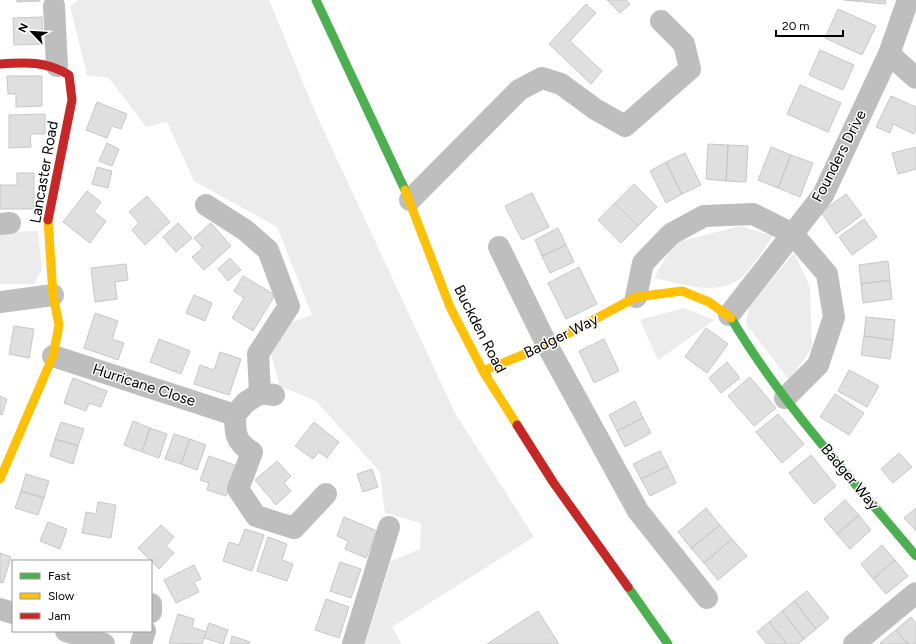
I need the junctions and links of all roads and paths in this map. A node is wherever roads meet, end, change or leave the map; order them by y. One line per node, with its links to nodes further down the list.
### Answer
1 (316, 0): 9 (street, Buckden Road)
2 (908, 0): 5 (street, Founders Drive)
3 (54, 6): 7 (street)
4 (661, 21): 9 (street)
5 (889, 54): 8 (street); 11 (street, Founders Drive)
6 (0, 64): 7 (street)
7 (57, 66): 13 (street, Lancaster Road)
8 (916, 78)
9 (410, 200): 19 (street, Buckden Road)
10 (206, 205): 21 (street)
11 (793, 234): 14 (street); 16 (street, Founders Drive); 20 (street)
12 (499, 247): 17 (street)
13 (53, 295): 15 (street); 18 (street, Lancaster Road)
14 (636, 297): 16 (street, Badger Way); 17 (street, Badger Way)
15 (0, 302)
16 (729, 315): 20 (street, Badger Way)
17 (547, 345): 19 (street, Badger Way); 27 (street)
18 (53, 356): 21 (street, Hurricane Close); 22 (street, Lancaster Road)
19 (483, 371): 35 (street, Buckden Road)
20 (785, 398): 25 (street, Badger Way)
21 (235, 415): 23 (street)
22 (0, 479)
23 (326, 494)
24 (389, 527): 34 (street)
25 (916, 556)
26 (916, 593): 36 (street)
27 (707, 598)
28 (0, 609): 29 (street)
29 (12, 613)
30 (69, 632): 32 (street)
31 (145, 632): 33 (street)
32 (104, 644)
33 (141, 644)
34 (353, 644)
35 (668, 644)
36 (854, 644)

